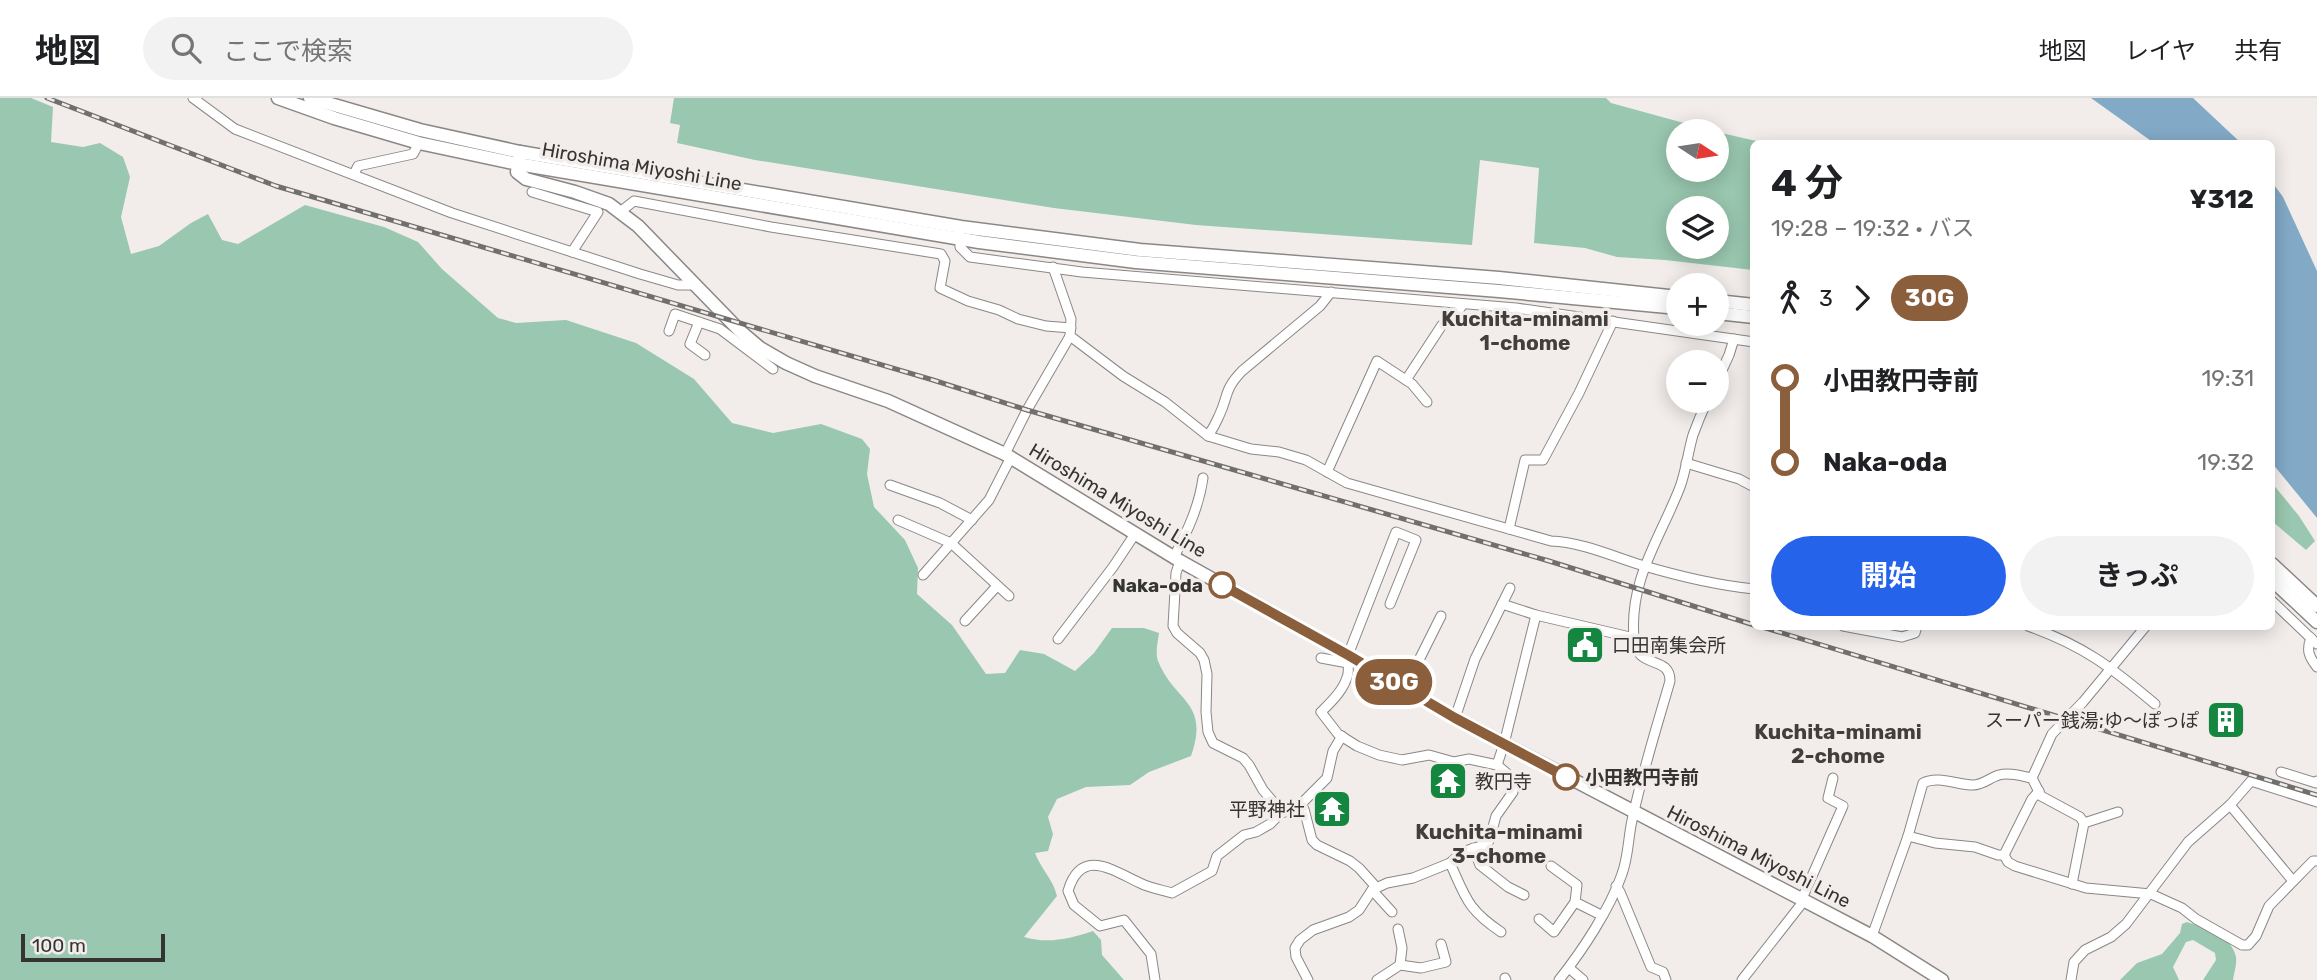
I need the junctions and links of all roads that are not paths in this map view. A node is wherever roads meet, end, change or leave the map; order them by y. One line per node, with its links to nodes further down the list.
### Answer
1 (193, 98): 6 (street)
2 (278, 98): 4 (main road, Hiroshima Miyoshi Line)
3 (310, 98): 5 (main road, Hiroshima Miyoshi Line)
4 (419, 143): 5 (main road, Hiroshima Miyoshi Line); 6 (street)
5 (519, 158): 8 (main road, Hiroshima Miyoshi Line); 9 (main road, Hiroshima Miyoshi Line)
6 (355, 174): 10 (street)
7 (532, 192): 10 (street)
8 (620, 212): 12 (main road, Hiroshima Miyoshi Line); 24 (street)
9 (961, 233): 11 (street); 14 (main road, Hiroshima Miyoshi Line); 18 (main road, Hiroshima Miyoshi Line)
10 (572, 251): 12 (street)
11 (1053, 267): 13 (street); 24 (street)
12 (695, 285): 27 (main road, Hiroshima Miyoshi Line)
13 (1331, 292): 16 (street); 34 (street)
14 (1666, 296)
15 (1729, 302): 17 (main road)
16 (1463, 304): 21 (street); 31 (street)
17 (1750, 305)
18 (1666, 307)
19 (1729, 314): 20 (main road)
20 (1750, 317)
21 (1613, 321): 25 (street); 43 (street)
22 (699, 322): 23 (street); 27 (street); 28 (street)
23 (669, 331)
24 (1071, 332): 34 (street); 35 (street)
25 (1734, 339): 26 (street); 29 (street)
26 (1750, 341)
27 (748, 343): 30 (street); 35 (main road, Hiroshima Miyoshi Line)
28 (705, 355)
29 (1729, 355)
30 (773, 369)
31 (1406, 380): 32 (street); 37 (street)
32 (1427, 402)
33 (1702, 413): 36 (street)
34 (1208, 436): 37 (street)
35 (1008, 455): 42 (street); 44 (main road, Hiroshima Miyoshi Line)
36 (1686, 463): 39 (street); 47 (street)
37 (1327, 472): 43 (street)
38 (1203, 478): 46 (street)
39 (1750, 484)
40 (890, 485): 42 (street)
41 (898, 520): 45 (street)
42 (972, 520): 45 (street)
43 (1509, 529): 47 (street)
44 (1135, 534): 46 (main road, Hiroshima Miyoshi Line); 68 (street)
45 (951, 543): 49 (street); 51 (street)
46 (1177, 559): 71 (main road, Hiroshima Miyoshi Line); 88 (street)
47 (1645, 566): 53 (street); 67 (street)
48 (2275, 567): 58 (main road)
49 (923, 575)
50 (2275, 583): 62 (main road)
51 (997, 586): 54 (street); 61 (street)
52 (1510, 588): 56 (street)
53 (1750, 589)
54 (1009, 596)
55 (1390, 604): 71 (street)
56 (1502, 604): 59 (street); 76 (street)
57 (2275, 604): 69 (street)
58 (2317, 606)
59 (1536, 615): 67 (street); 78 (street)
60 (1441, 617): 74 (street)
61 (965, 621)
62 (2317, 622)
63 (1864, 630): 64 (street)
64 (1916, 630)
65 (2039, 630): 73 (street)
66 (2143, 630): 73 (street)
67 (1634, 638): 90 (street)
68 (1058, 639)
69 (2314, 641): 72 (street)
70 (1321, 658): 71 (street)
71 (1349, 658): 74 (main road, Hiroshima Miyoshi Line); 77 (street)
72 (2317, 667)
73 (2112, 668): 75 (street); 82 (street)
74 (1405, 688): 76 (main road, Hiroshima Miyoshi Line)
75 (2155, 704)
76 (1455, 718): 78 (main road, Hiroshima Miyoshi Line)
77 (1342, 736): 79 (street); 87 (street)
78 (1504, 744): 79 (street); 90 (main road, Hiroshima Miyoshi Line)
79 (1497, 765): 93 (street)
80 (2281, 772): 83 (street)
81 (1833, 778): 104 (street)
82 (2032, 778): 84 (street); 92 (street)
83 (2317, 781)
84 (2039, 791): 91 (street); 94 (street)
85 (2317, 802): 86 (street)
86 (2230, 804): 98 (street); 102 (street)
87 (1299, 806): 88 (street); 101 (street)
88 (1276, 811): 116 (street)
89 (2118, 812): 91 (street)
90 (1634, 813): 100 (street); 104 (main road, Hiroshima Miyoshi Line)
91 (2084, 823): 99 (street)
92 (1908, 836): 94 (street); 111 (street)
93 (1473, 848): 96 (street); 103 (street)
94 (2004, 855): 99 (street)
95 (2317, 861): 98 (street)
96 (1450, 863): 101 (street); 110 (street)
97 (1551, 866): 105 (street)
98 (2293, 881): 102 (street)
99 (2072, 884): 102 (street)
100 (1616, 886): 107 (street); 121 (street)
101 (1375, 889): 106 (street); 117 (street)
102 (2151, 894): 123 (street)
103 (1524, 895)
104 (1802, 901): 111 (main road, Hiroshima Miyoshi Line); 122 (street)
105 (1575, 902): 107 (street); 108 (street)
106 (1392, 912)
107 (1601, 915): 114 (street)
108 (1539, 919)
109 (1398, 929): 113 (street)
110 (1502, 932)
111 (1872, 936): 115 (main road, Hiroshima Miyoshi Line)
112 (1441, 944): 113 (street)
113 (1400, 965): 118 (street)
114 (1569, 968): 119 (street); 120 (street)
115 (1940, 979)
116 (1155, 980)
117 (1308, 980)
118 (1377, 980)
119 (1559, 980)
120 (1583, 980)
121 (1666, 980)
122 (1742, 980)
123 (2071, 980)

